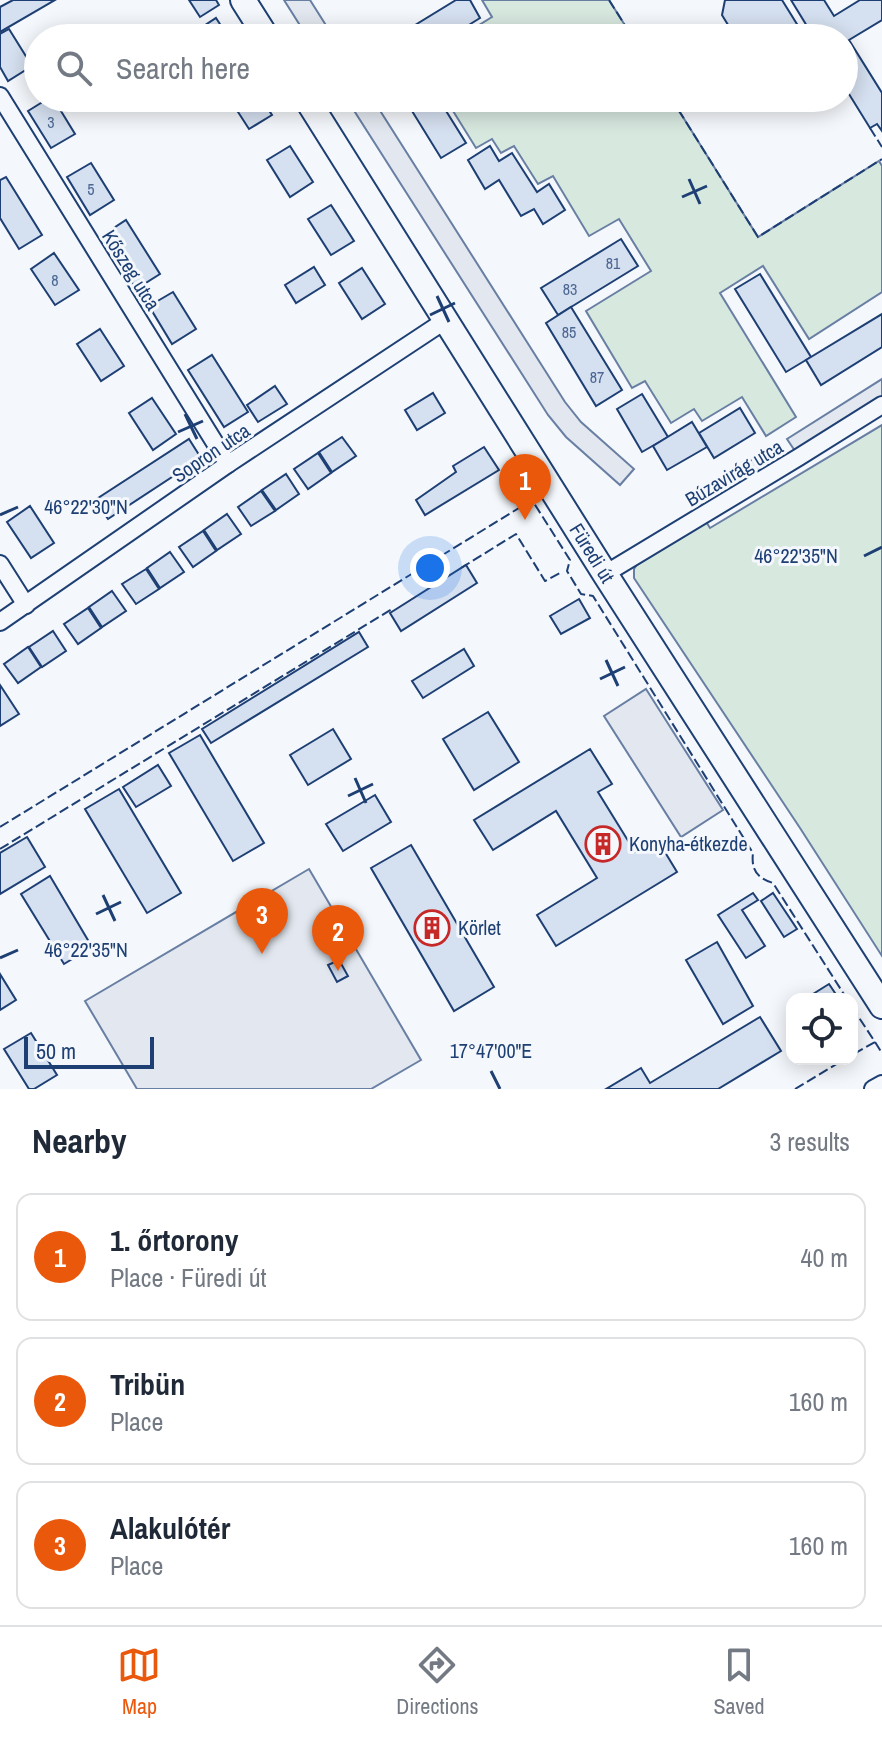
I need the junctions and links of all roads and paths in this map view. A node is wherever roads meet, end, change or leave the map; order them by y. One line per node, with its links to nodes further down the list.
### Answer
1 (243, 0): 2 (main road)
2 (258, 24)
3 (0, 96): 7 (street, Kőszeg utca)
4 (315, 112): 5 (main road, Füredi út)
5 (446, 320): 7 (street, Sopron utca); 9 (main road, Füredi út)
6 (882, 405): 9 (street, Búzavirág utca)
7 (228, 464): 10 (street, Sopron utca)
8 (0, 564): 10 (street)
9 (605, 574): 12 (main road, Füredi út)
10 (26, 605): 11 (street, Sopron utca)
11 (0, 622)
12 (882, 1006)
13 (882, 1084): 14 (street)
14 (873, 1089)

